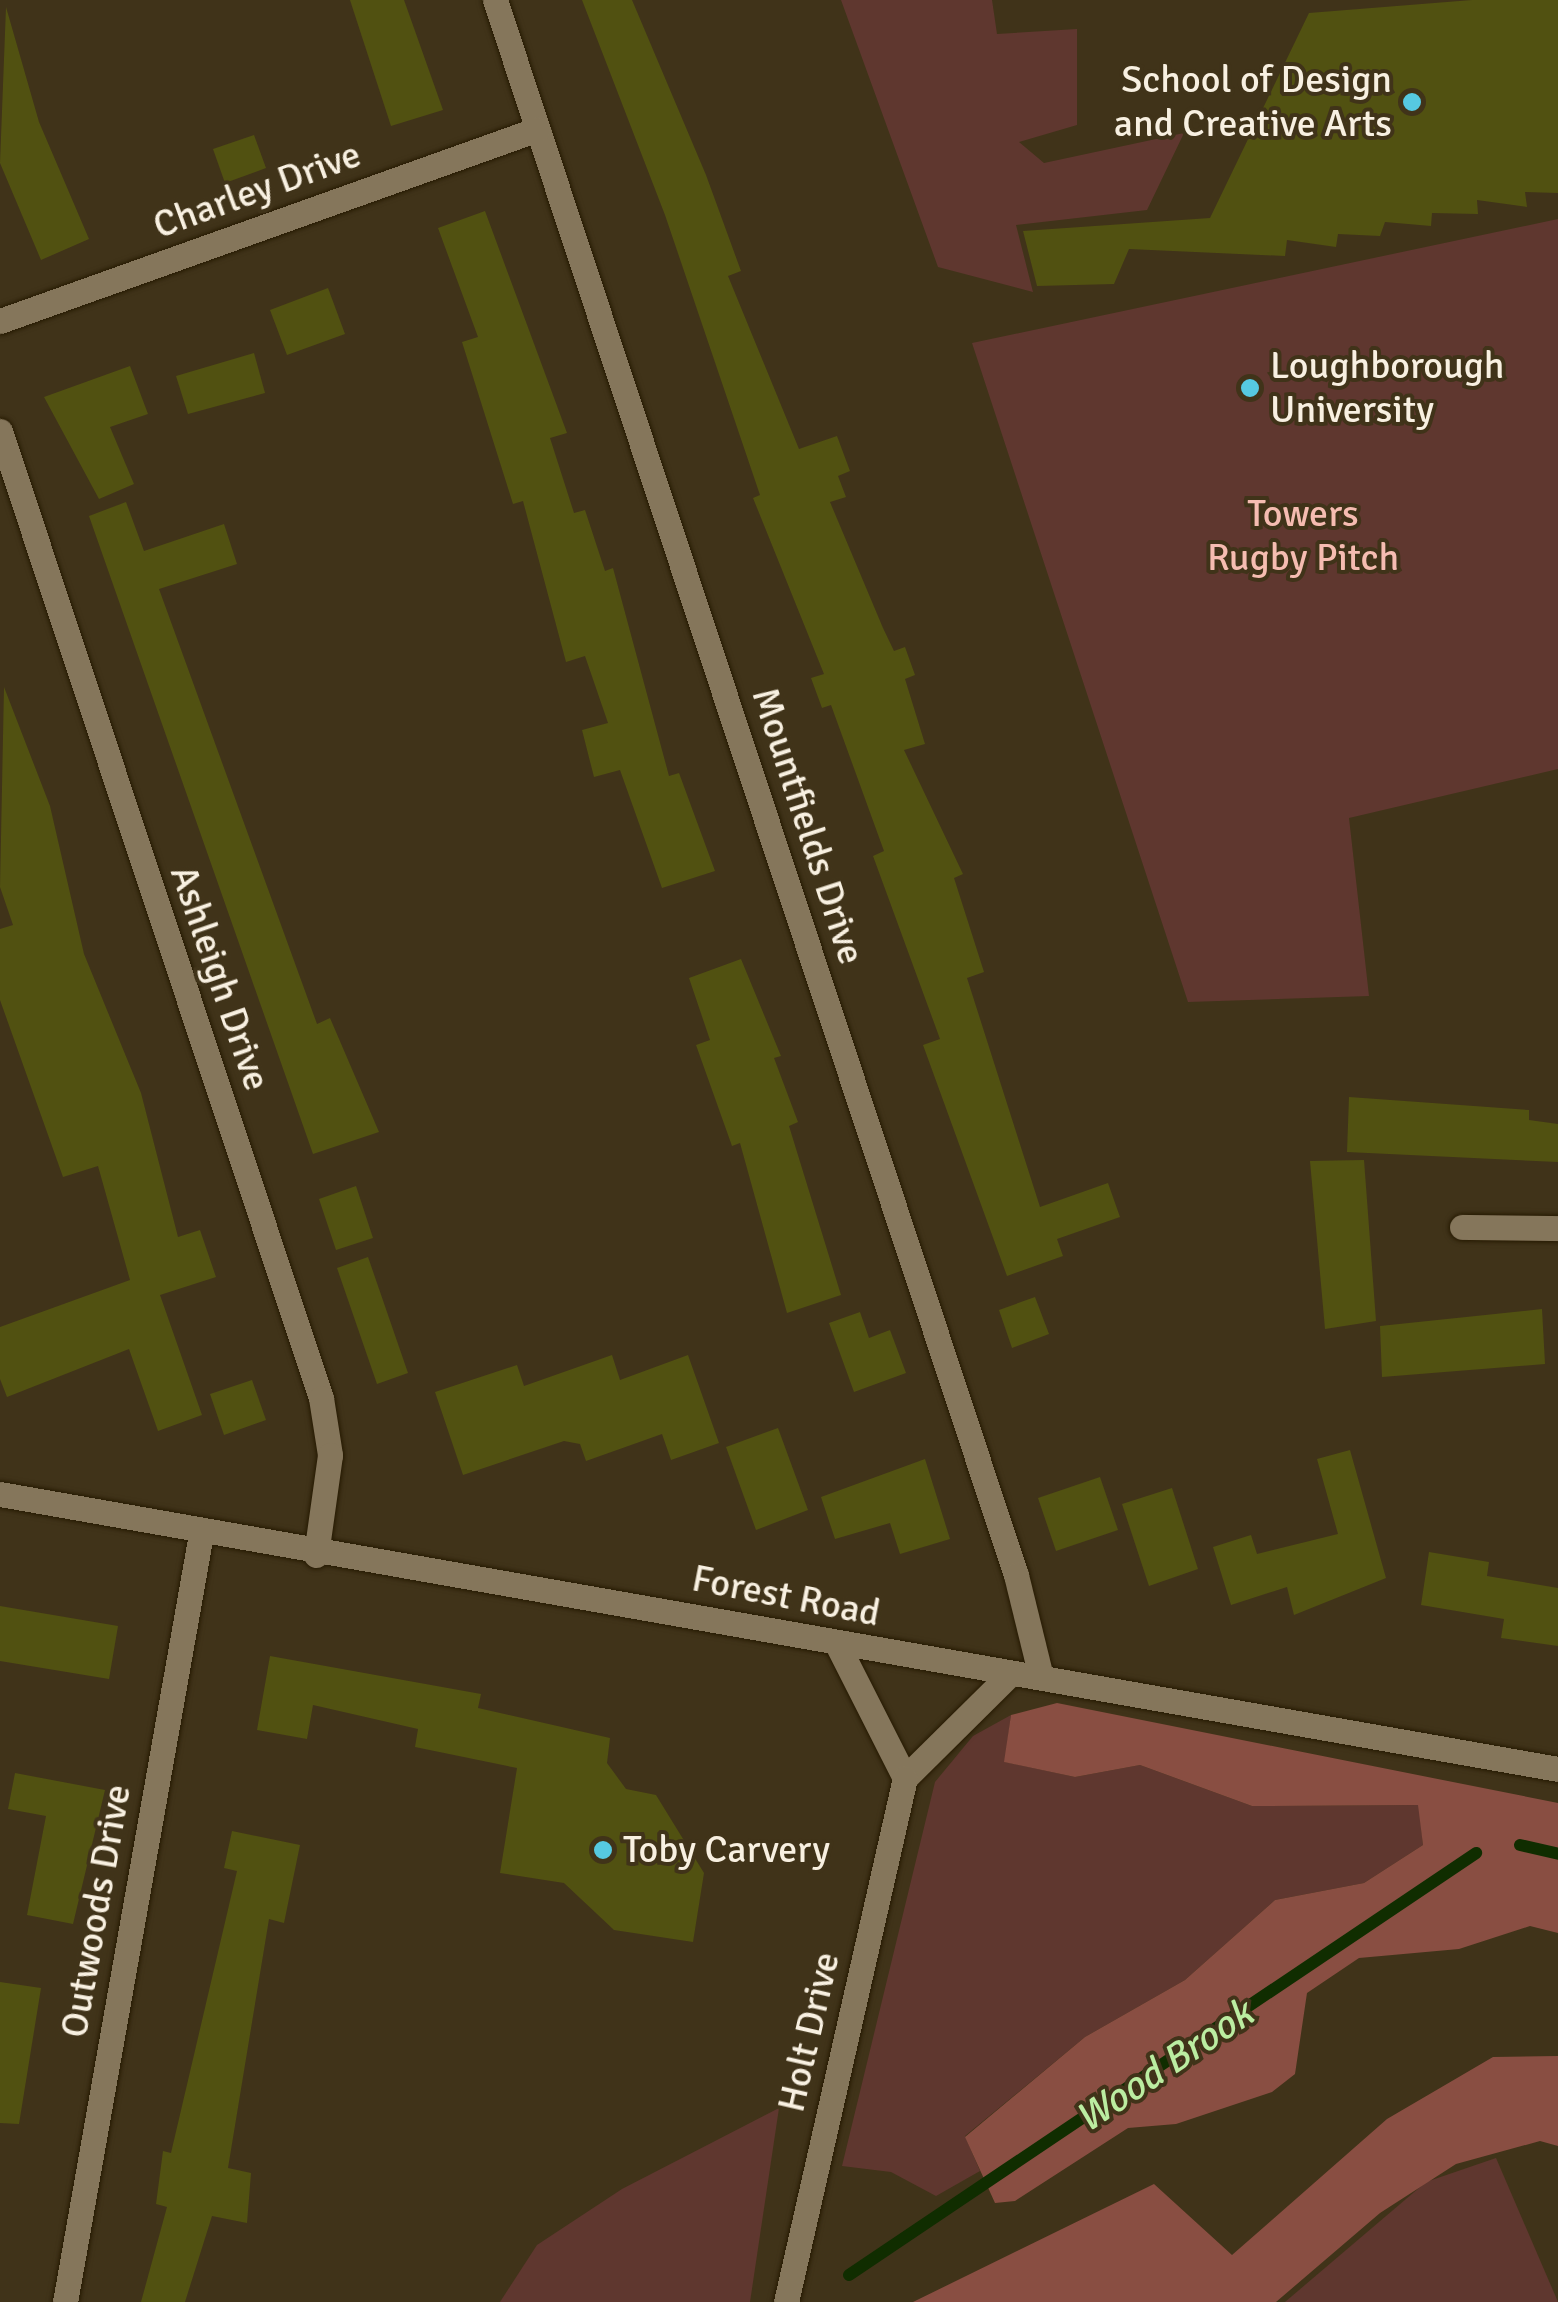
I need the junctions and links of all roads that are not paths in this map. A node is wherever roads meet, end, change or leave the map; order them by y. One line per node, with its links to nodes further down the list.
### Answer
1 (495, 0): 2 (street, Mountfields Drive)
2 (538, 130): 3 (street, Charley Drive); 12 (street, Mountfields Drive)
3 (0, 320)
4 (0, 430): 9 (street, Ashleigh Drive)
5 (1462, 1227): 6 (street)
6 (1558, 1228)
7 (0, 1494): 8 (street, Forest Road)
8 (201, 1534): 9 (street, Forest Road); 15 (street, Outwoods Drive)
9 (316, 1555): 10 (street, Forest Road)
10 (838, 1646): 11 (street, Forest Road); 14 (street)
11 (1011, 1673): 12 (street, Forest Road); 14 (street)
12 (1041, 1677): 13 (street, Forest Road)
13 (1558, 1768)
14 (905, 1778): 16 (street, Holt Drive)
15 (65, 2302)
16 (786, 2302)

